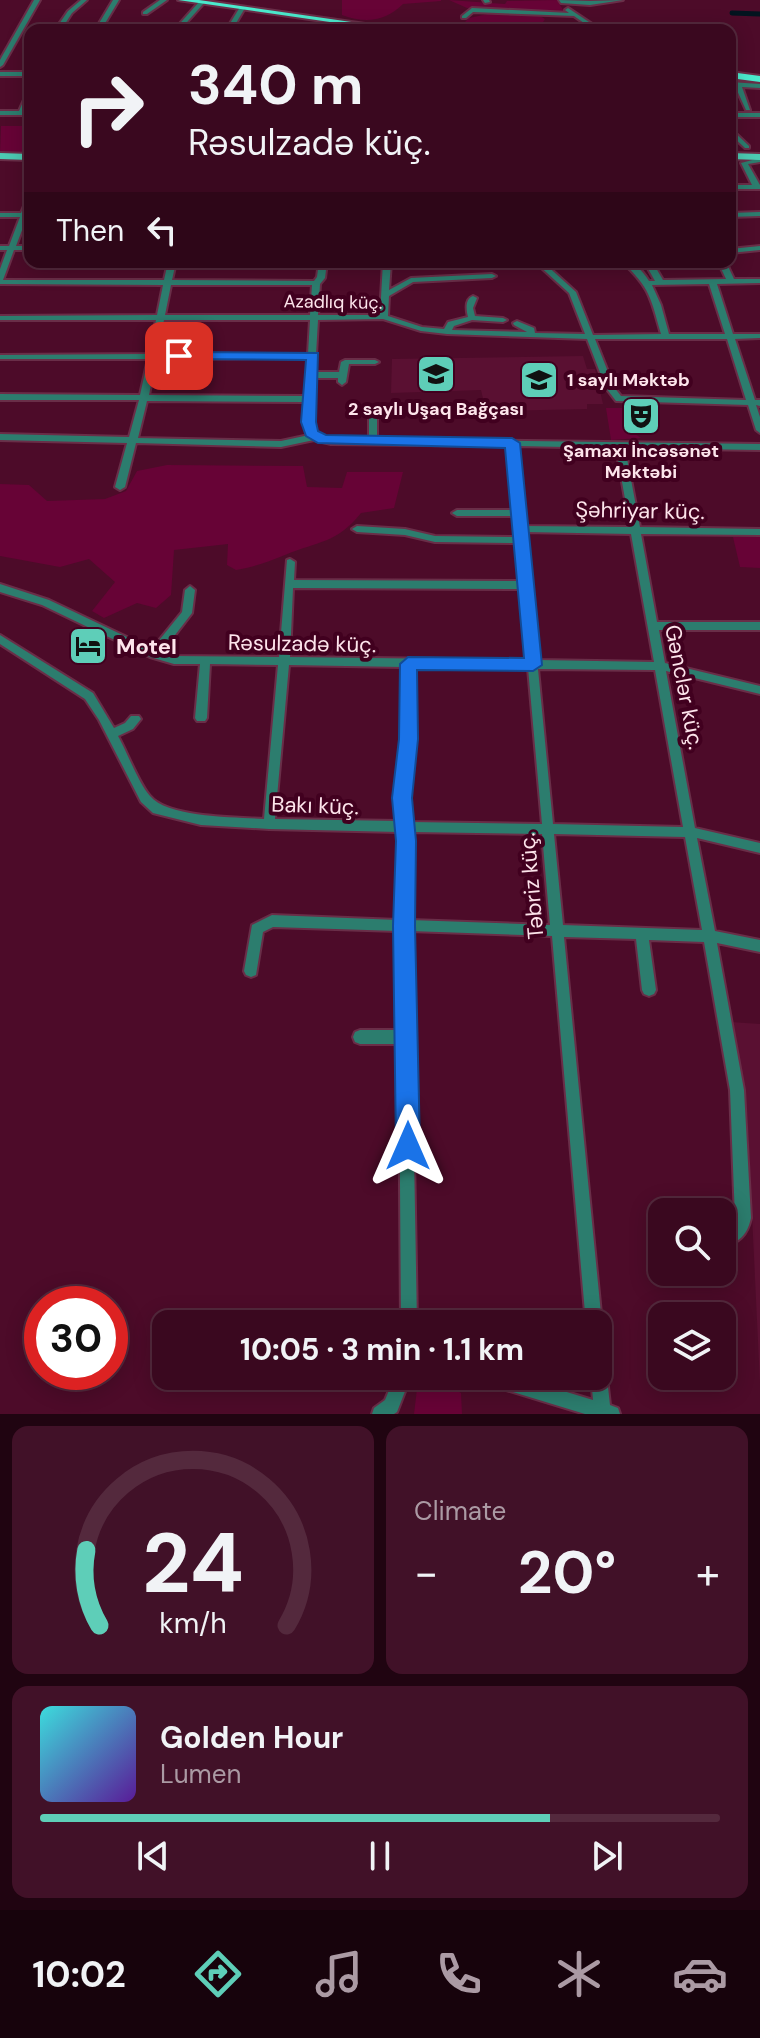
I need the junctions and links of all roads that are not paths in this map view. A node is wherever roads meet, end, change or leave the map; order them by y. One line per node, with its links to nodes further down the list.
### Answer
1 (37, 0): 19 (street)
2 (84, 0): 13 (street)
3 (116, 0): 14 (street)
4 (164, 0): 10 (street)
5 (182, 0): 8 (highway)
6 (561, 0): 7 (street); 11 (street)
7 (620, 0)
8 (201, 3): 9 (highway); 15 (street)
9 (242, 8): 16 (street); 17 (highway)
10 (145, 13)
11 (572, 15): 12 (street); 18 (street)
12 (464, 17)
13 (62, 24)
14 (102, 24)
15 (182, 24)
16 (233, 24)
17 (333, 24)
18 (588, 24)
19 (0, 65)
20 (0, 74): 21 (street)
21 (24, 74)
22 (736, 76): 23 (highway)
23 (760, 79)
24 (736, 84): 25 (street)
25 (760, 86)
26 (736, 88): 27 (street)
27 (748, 109)
28 (0, 113): 29 (street)
29 (24, 113)
30 (736, 115): 31 (street)
31 (760, 115)
32 (736, 136): 33 (street)
33 (747, 147)
34 (0, 156): 36 (main road)
35 (736, 156): 37 (main road)
36 (24, 157)
37 (760, 158): 39 (street)
38 (736, 187): 39 (street)
39 (759, 187)
40 (760, 214): 43 (street)
41 (0, 215): 42 (street)
42 (24, 215)
43 (736, 215)
44 (24, 221): 46 (street)
45 (0, 248): 46 (street)
46 (11, 248): 47 (street); 58 (street)
47 (24, 248)
48 (760, 248): 49 (street)
49 (736, 250)
50 (171, 268): 59 (street)
51 (322, 268): 64 (street)
52 (387, 268): 66 (street)
53 (546, 268): 78 (street)
54 (635, 268): 65 (street)
55 (652, 268): 60 (street)
56 (725, 268): 62 (street)
57 (492, 276): 66 (street)
58 (0, 281): 59 (street)
59 (168, 281): 64 (street); 68 (street)
60 (659, 281): 61 (street); 65 (street)
61 (712, 281): 62 (street); 80 (street)
62 (731, 281): 63 (street)
63 (760, 281)
64 (316, 283): 69 (street)
65 (649, 283): 79 (street)
66 (386, 295): 70 (street)
67 (473, 298): 72 (street)
68 (161, 317): 69 (street, Azadlıq küç.); 71 (street, Azadlıq küç.); 81 (street)
69 (316, 317): 70 (street, Azadlıq küç.); 82 (street)
70 (384, 317): 75 (street, Azadlıq küç.)
71 (0, 318)
72 (472, 318): 73 (street); 75 (street)
73 (503, 320)
74 (517, 323): 76 (street)
75 (447, 332): 76 (street, Azadlıq küç.)
76 (530, 336): 78 (street, Azadlıq küç.)
77 (760, 336): 80 (street, Azadlıq küç.)
78 (591, 337): 79 (street, Azadlıq küç.); 89 (street)
79 (666, 337): 80 (street, Azadlıq küç.)
80 (730, 337): 89 (street)
81 (153, 356): 82 (street); 83 (street); 87 (street)
82 (313, 356): 85 (street)
83 (0, 357)
84 (375, 362): 85 (street)
85 (312, 375): 88 (street)
86 (0, 397): 87 (street)
87 (144, 397): 88 (street); 94 (street)
88 (310, 399): 93 (street)
89 (756, 403): 91 (street)
90 (373, 410): 95 (street)
91 (760, 430)
92 (0, 437): 94 (street)
93 (314, 437): 94 (street); 95 (street)
94 (133, 441): 99 (street)
95 (373, 442): 96 (street)
96 (512, 443): 97 (street); 101 (street, Təbriz küç.)
97 (620, 445): 98 (street); 103 (street, Gənclər küç.)
98 (760, 447)
99 (120, 487)
100 (457, 513): 101 (street)
101 (519, 513): 105 (street, Təbriz küç.)
102 (357, 529): 105 (street, Şəhriyar küç.)
103 (636, 530): 104 (street, Şəhriyar küç.); 105 (street, Şəhriyar küç.); 111 (street, Gənclər küç.)
104 (760, 532)
105 (521, 534): 108 (street, Təbriz küç.)
106 (290, 562): 107 (street)
107 (289, 584): 108 (street); 116 (street)
108 (526, 585): 118 (street, Təbriz küç.)
109 (0, 588): 114 (street, Rəsulzadə küç.)
110 (190, 590): 114 (street)
111 (654, 626): 112 (street); 119 (street, Gənclər küç.)
112 (760, 626)
113 (0, 639): 123 (street, Bakı küç.)
114 (154, 654): 115 (street, Rəsulzadə küç.)
115 (205, 662): 116 (street, Rəsulzadə küç.); 121 (street)
116 (284, 662): 117 (street, Rəsulzadə küç.); 124 (street)
117 (408, 664): 118 (street, Rəsulzadə küç.); 125 (street)
118 (533, 665): 119 (street, Rəsulzadə küç.); 126 (street, Təbriz küç.)
119 (661, 666): 120 (street, Rəsulzadə küç.); 127 (street, Gənclər küç.)
120 (760, 690)
121 (201, 718)
122 (135, 719): 123 (street)
123 (112, 734): 124 (street, Bakı küç.)
124 (269, 824): 125 (street, Bakı küç.)
125 (405, 828): 126 (street, Bakı küç.); 129 (street)
126 (548, 830): 127 (street, Bakı küç.); 130 (street, Təbriz küç.)
127 (692, 832): 128 (street, Bakı küç.); 132 (street, Gənclər küç.)
128 (760, 848)
129 (404, 926): 130 (street); 134 (street); 137 (street)
130 (558, 933): 131 (street); 140 (street, Təbriz küç.)
131 (642, 935): 132 (street); 135 (street)
132 (709, 936): 133 (street); 138 (street, Gənclər küç.)
133 (760, 946)
134 (251, 971)
135 (649, 990)
136 (360, 1037): 137 (street)
137 (407, 1037): 139 (street)
138 (736, 1236)
139 (409, 1310)
140 (593, 1310)
141 (397, 1390): 145 (street)
142 (534, 1390): 144 (street)
143 (602, 1390): 144 (street)
144 (607, 1412)
145 (380, 1414)

